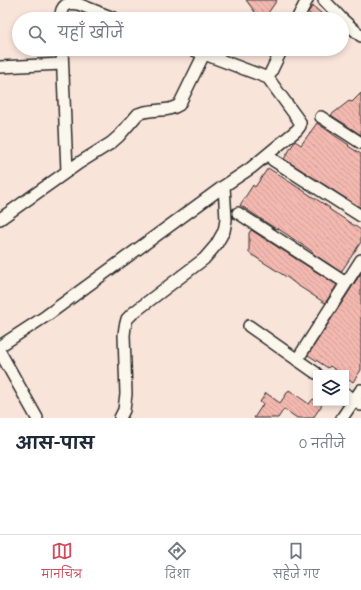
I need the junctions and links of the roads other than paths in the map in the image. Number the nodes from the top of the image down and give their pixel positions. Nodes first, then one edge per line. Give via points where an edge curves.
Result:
1 (307, 0) edge
2 (324, 0) edge
3 (67, 1) edge
4 (62, 12) edge
5 (98, 12) edge
6 (301, 12) edge
7 (335, 12) edge
8 (349, 25) edge
9 (361, 36) edge
10 (62, 56) edge
11 (203, 56) edge
12 (209, 56) edge
13 (279, 56) edge
14 (62, 64) junction
15 (0, 67) edge
16 (268, 78) junction
17 (321, 117) dead end
18 (361, 143) edge
19 (273, 160) dead end
20 (67, 171) junction
21 (224, 186) junction
22 (238, 213) dead end
23 (361, 216) edge
24 (0, 219) edge
25 (361, 260) edge
26 (346, 283) junction
27 (249, 326) dead end
28 (0, 346) edge
29 (0, 352) edge
30 (297, 360) junction
31 (313, 371) edge
32 (361, 390) edge
33 (354, 400) edge
34 (37, 418) edge
35 (120, 418) edge
36 (342, 418) edge

1 - 6 street
2 - 7 street
3 - 4 street
3 - 5 street
8 - 9 street
10 - 14 street
11 - 20 street via 179,105 167,110 138,114 111,143
12 - 16 street
13 - 16 street
14 - 15 street
14 - 20 street
16 - 21 street via 298,118 300,126 251,168
17 - 18 street
19 - 23 street
20 - 24 street
21 - 28 street via 46,316
21 - 35 street via 226,220 224,231 216,245 204,259 127,319 124,335 126,394
22 - 26 street
25 - 26 street
26 - 30 street
27 - 30 street
29 - 34 street
30 - 31 street
32 - 33 street
33 - 36 street

